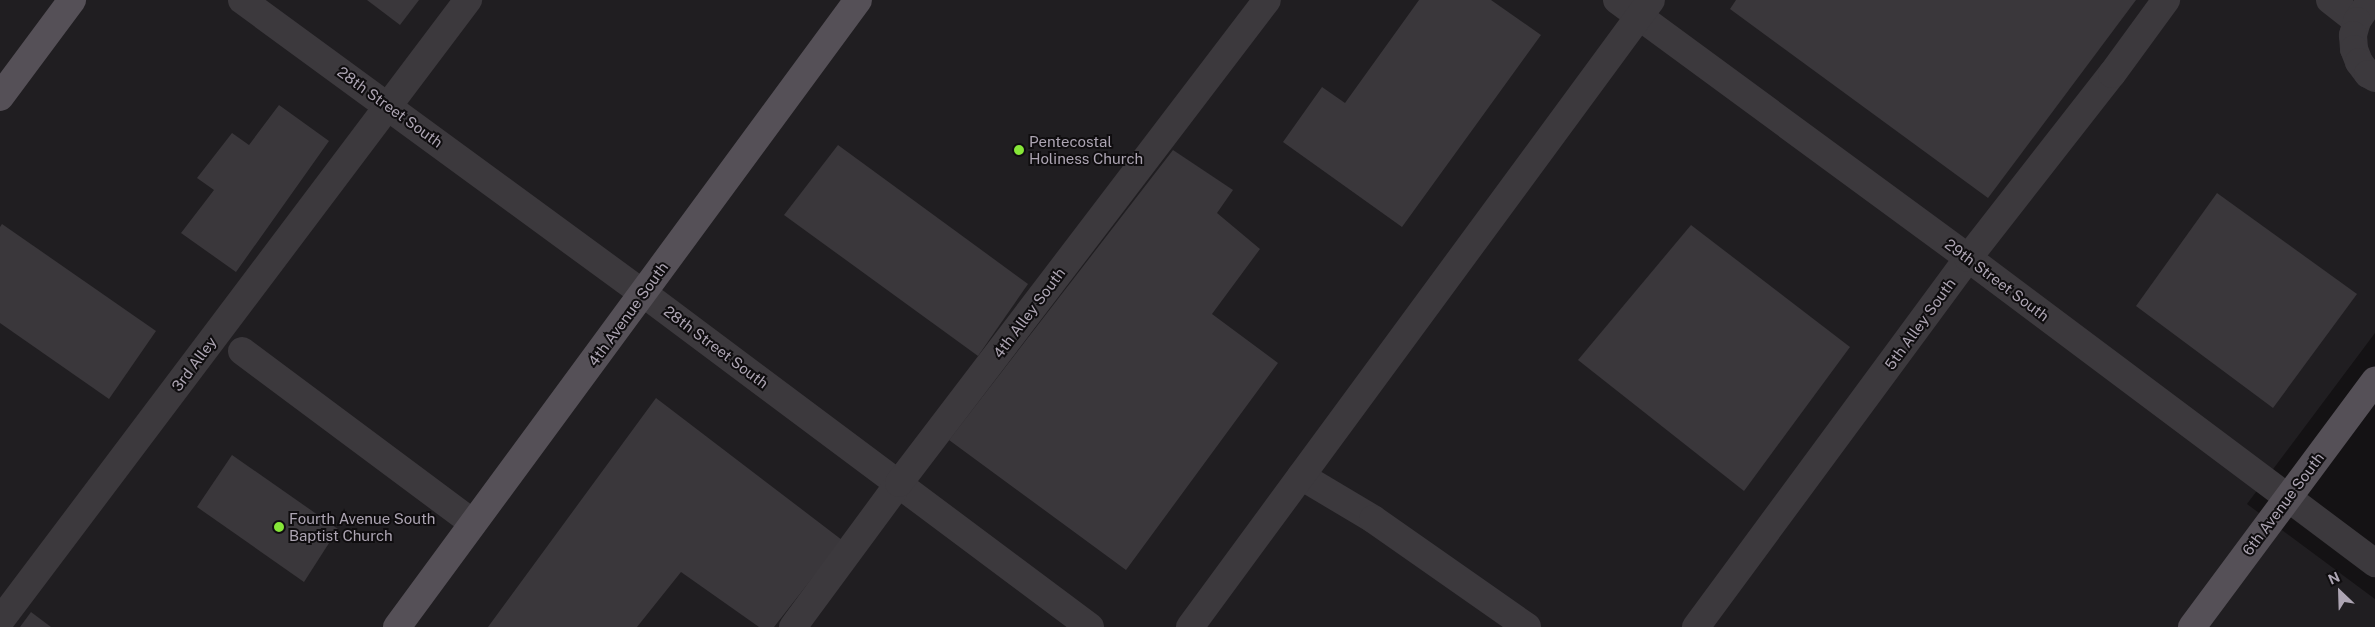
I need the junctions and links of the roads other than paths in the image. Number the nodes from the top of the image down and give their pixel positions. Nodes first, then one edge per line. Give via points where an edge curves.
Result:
1 (72, 0) edge
2 (242, 0) edge
3 (468, 0) edge
4 (858, 0) edge
5 (1267, 0) edge
6 (1617, 0) edge
7 (2166, 0) edge
8 (2330, 0) edge
9 (1645, 8) edge
10 (2366, 12) edge
11 (2375, 78) edge
12 (0, 97) edge
13 (388, 106) junction
14 (1968, 258) junction
15 (643, 293) junction
16 (242, 351) dead end
17 (2375, 381) edge
18 (1301, 476) junction
19 (899, 483) junction
20 (2287, 499) junction
21 (473, 523) junction
22 (2375, 563) edge
23 (0, 621) edge
24 (397, 627) edge
25 (793, 627) edge
26 (1090, 627) edge
27 (1190, 627) edge
28 (1527, 627) edge
29 (1696, 627) edge
30 (2192, 627) edge

1 - 12 main road
2 - 13 street, 28th Street South
3 - 13 street, 3rd Alley
4 - 15 main road, 4th Avenue South
5 - 19 street, 4th Alley South
6 - 9 street, 29th Street South
7 - 14 street, 5th Alley South
8 - 10 street
9 - 14 street, 29th Street South
9 - 18 street
10 - 11 street via 2353,35 2354,49 2359,62
13 - 15 street, 28th Street South
13 - 23 street, 3rd Alley
14 - 20 street, 29th Street South
14 - 29 street, 5th Alley South
15 - 19 street, 28th Street South
15 - 21 main road, 4th Avenue South
16 - 21 street
17 - 20 main road, 6th Avenue South
18 - 27 street
18 - 28 street via 1373,519
19 - 25 street, 4th Alley South
19 - 26 street, 28th Street South
20 - 22 street, 29th Street South
20 - 30 main road, 6th Avenue South
21 - 24 main road, 4th Avenue South

